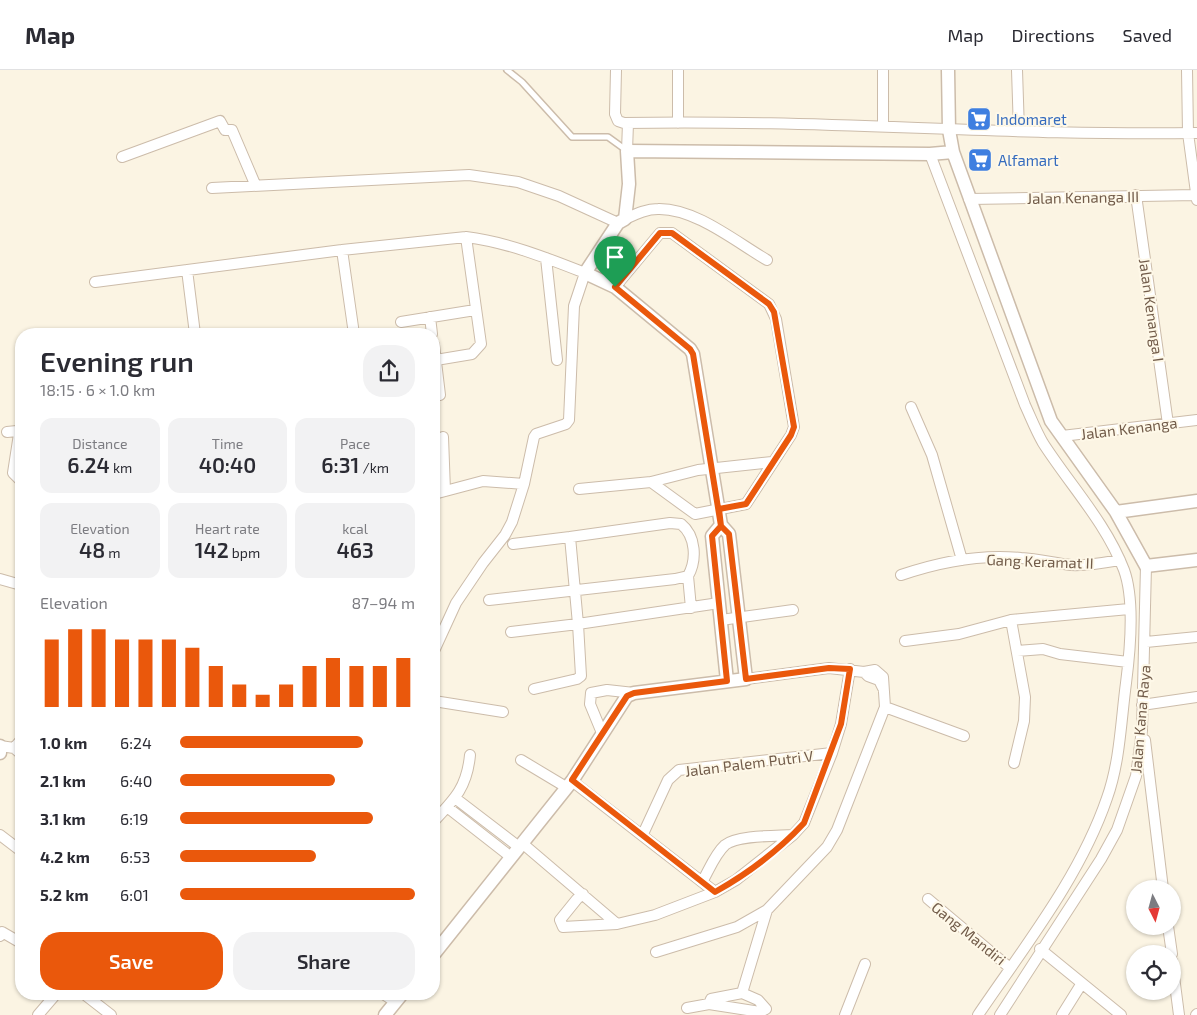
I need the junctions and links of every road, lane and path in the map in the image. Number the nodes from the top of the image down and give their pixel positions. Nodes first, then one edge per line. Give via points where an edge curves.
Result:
1 (507, 70) edge
2 (616, 70) edge
3 (678, 70) edge
4 (883, 70) edge
5 (948, 70) edge
6 (1017, 70) edge
7 (1187, 70) edge
8 (628, 122) junction
9 (678, 122) junction
10 (883, 126) junction
11 (949, 130) junction
12 (1018, 131) junction
13 (1193, 133) edge
14 (627, 151) junction
15 (953, 152) junction
16 (930, 154) junction
17 (122, 157) dead end
18 (255, 184) junction
19 (212, 188) dead end
20 (1136, 195) junction
21 (1197, 198) edge
22 (969, 199) junction
23 (623, 217) junction
24 (466, 237) junction
25 (342, 250) junction
26 (546, 258) junction
27 (767, 260) dead end
28 (187, 270) junction
29 (585, 274) junction
30 (95, 282) dead end
31 (615, 287) junction
32 (475, 310) junction
33 (430, 317) junction
34 (402, 322) dead end
35 (194, 328) edge
36 (353, 328) edge
37 (431, 328) edge
38 (440, 359) edge
39 (557, 360) dead end
40 (911, 407) dead end
41 (1197, 420) edge
42 (1168, 424) junction
43 (15, 431) edge
44 (7, 432) dead end
45 (1062, 436) junction
46 (444, 437) dead end
47 (15, 461) edge
48 (772, 462) junction
49 (712, 469) junction
50 (15, 476) edge
51 (651, 482) junction
52 (524, 484) junction
53 (579, 489) dead end
54 (445, 491) junction
55 (440, 492) edge
56 (1197, 500) edge
57 (719, 509) junction
58 (1116, 512) junction
59 (721, 526) junction
60 (570, 538) junction
61 (513, 544) dead end
62 (962, 560) junction
63 (1120, 560) junction
64 (1197, 560) edge
65 (733, 566) junction
66 (1146, 566) junction
67 (715, 569) junction
68 (902, 575) dead end
69 (688, 576) junction
70 (0, 579) edge
71 (15, 583) edge
72 (574, 592) junction
73 (488, 600) dead end
74 (719, 603) junction
75 (691, 608) junction
76 (1129, 609) junction
77 (793, 610) dead end
78 (739, 617) junction
79 (721, 620) junction
80 (1011, 620) junction
81 (578, 624) junction
82 (511, 632) dead end
83 (1197, 637) edge
84 (440, 638) edge
85 (905, 641) dead end
86 (1146, 642) junction
87 (1016, 651) junction
88 (1128, 662) junction
89 (858, 671) junction
90 (746, 679) junction
91 (727, 681) junction
92 (534, 689) dead end
93 (634, 693) junction
94 (1197, 697) edge
95 (440, 702) edge
96 (886, 703) junction
97 (1142, 705) junction
98 (503, 712) dead end
99 (1142, 730) junction
100 (602, 733) junction
101 (964, 736) dead end
102 (0, 746) edge
103 (15, 750) edge
104 (832, 753) junction
105 (0, 754) edge
106 (470, 756) dead end
107 (522, 760) dead end
108 (1014, 764) dead end
109 (569, 784) junction
110 (455, 798) junction
111 (447, 807) junction
112 (440, 815) edge
113 (643, 834) junction
114 (0, 835) edge
115 (793, 835) junction
116 (15, 846) edge
117 (517, 849) junction
118 (1162, 880) edge
119 (702, 882) junction
120 (715, 892) junction
121 (584, 894) junction
122 (928, 899) dead end
123 (767, 910) junction
124 (617, 924) junction
125 (1, 933) edge
126 (15, 940) edge
127 (440, 946) edge
128 (1040, 949) junction
129 (656, 952) dead end
130 (865, 964) dead end
131 (1010, 968) junction
132 (1082, 983) junction
133 (742, 993) junction
134 (51, 1000) edge
135 (92, 1000) edge
136 (397, 1000) edge
137 (1177, 1000) edge
138 (709, 1004) junction
139 (687, 1008) dead end
140 (38, 1015) edge
141 (111, 1015) edge
142 (386, 1015) edge
143 (845, 1015) edge
144 (978, 1015) edge
145 (1000, 1015) edge
146 (1062, 1015) edge
147 (1121, 1015) edge
148 (1179, 1015) edge

1 - 14 lane via 528,88 572,137 608,138
2 - 8 street via 615,114 618,121
3 - 9 street
4 - 10 street
5 - 11 street
6 - 12 street
7 - 13 street
8 - 9 street
8 - 14 street
9 - 10 street
10 - 11 street
11 - 12 street
11 - 15 street
12 - 13 street
13 - 21 street
14 - 16 street
14 - 23 street via 628,193
15 - 16 street
15 - 22 street
16 - 63 street via 1038,432
17 - 18 street via 220,121 225,130 232,130
18 - 19 street
18 - 23 street via 469,175 500,178
20 - 21 street, Jalan Kenanga III
20 - 22 street, Jalan Kenanga III
20 - 42 street, Jalan Kenanga I
22 - 45 street via 1051,421
23 - 27 street via 658,208 691,215
23 - 29 street
24 - 25 street
24 - 26 street
24 - 32 street
25 - 28 street
25 - 36 street
26 - 29 street
26 - 39 street
28 - 30 street
28 - 35 street
29 - 31 street
29 - 52 street via 574,306 570,416 566,424 536,434
31 - 48 street via 660,233 666,232 672,233 769,304 776,319 794,427
31 - 49 street via 693,354
32 - 33 street
32 - 38 street via 479,348 472,354
33 - 34 street
33 - 37 street
40 - 62 street via 932,455
41 - 42 street, Jalan Kenanga
42 - 45 street, Jalan Kenanga
43 - 44 street
45 - 58 street
46 - 54 street
47 - 50 street
48 - 49 street
48 - 57 street via 746,504
49 - 51 street
49 - 57 street
51 - 53 street
51 - 57 street via 695,514
52 - 54 street via 483,481
52 - 84 street via 505,535 456,603
54 - 55 street
56 - 58 street
57 - 59 street
58 - 66 street
59 - 65 street via 729,534
59 - 67 street via 712,536
60 - 61 street
60 - 69 street via 681,524 692,537 694,556
60 - 72 street
62 - 63 street, Gang Keramat II via 1021,558 1090,565
62 - 68 street, Gang Keramat II
63 - 76 street via 1125,573
64 - 66 street
65 - 67 street
65 - 78 street
66 - 86 street, Jalan Kana Raya
67 - 74 street
69 - 72 street
69 - 75 street
70 - 71 street
72 - 73 street
72 - 81 street
74 - 75 street
74 - 79 street
75 - 81 street
76 - 80 street
76 - 88 street
77 - 78 street
78 - 79 street
78 - 90 street
79 - 91 street
80 - 85 street via 959,634
80 - 87 street
81 - 82 street
81 - 92 street via 582,676
83 - 86 street
86 - 97 street, Jalan Kana Raya
87 - 88 street via 1043,649
87 - 108 street via 1024,697 1024,721
88 - 131 street via 1108,796 1093,834 1059,894
89 - 90 street via 829,668
89 - 96 street via 875,670 881,674 885,681
89 - 104 street
90 - 91 street
91 - 93 street
93 - 100 street via 622,701
93 - 100 street via 607,690 591,693 590,704
94 - 97 street
95 - 98 street
96 - 101 street
96 - 123 street via 837,830 826,847
97 - 99 street, Jalan Kana Raya
99 - 118 street
99 - 128 street, Jalan Kana Raya via 1136,776 1117,830
100 - 109 street
102 - 103 street
102 - 105 street
104 - 113 street, Jalan Palem Putri V via 679,770 668,780
104 - 115 street via 804,823
106 - 110 street via 468,773
107 - 109 street
109 - 113 street
109 - 117 street
110 - 111 street
110 - 117 street
111 - 112 street
111 - 117 street
113 - 119 street
114 - 116 street
115 - 119 street via 728,843
115 - 120 street via 736,880
117 - 121 street
117 - 127 street
119 - 120 street
120 - 124 street via 655,915
121 - 124 street
121 - 124 street via 560,920 562,927
122 - 131 street, Gang Mandiri
123 - 129 street via 737,927
123 - 133 street
125 - 126 street
128 - 132 street
128 - 145 street, Jalan Kana Raya
130 - 143 street
131 - 144 street
132 - 146 street
132 - 147 street
133 - 138 street via 711,999
133 - 138 street via 758,1000 766,1009 760,1012
134 - 140 street
135 - 141 street
136 - 142 street
137 - 148 street
138 - 139 street

